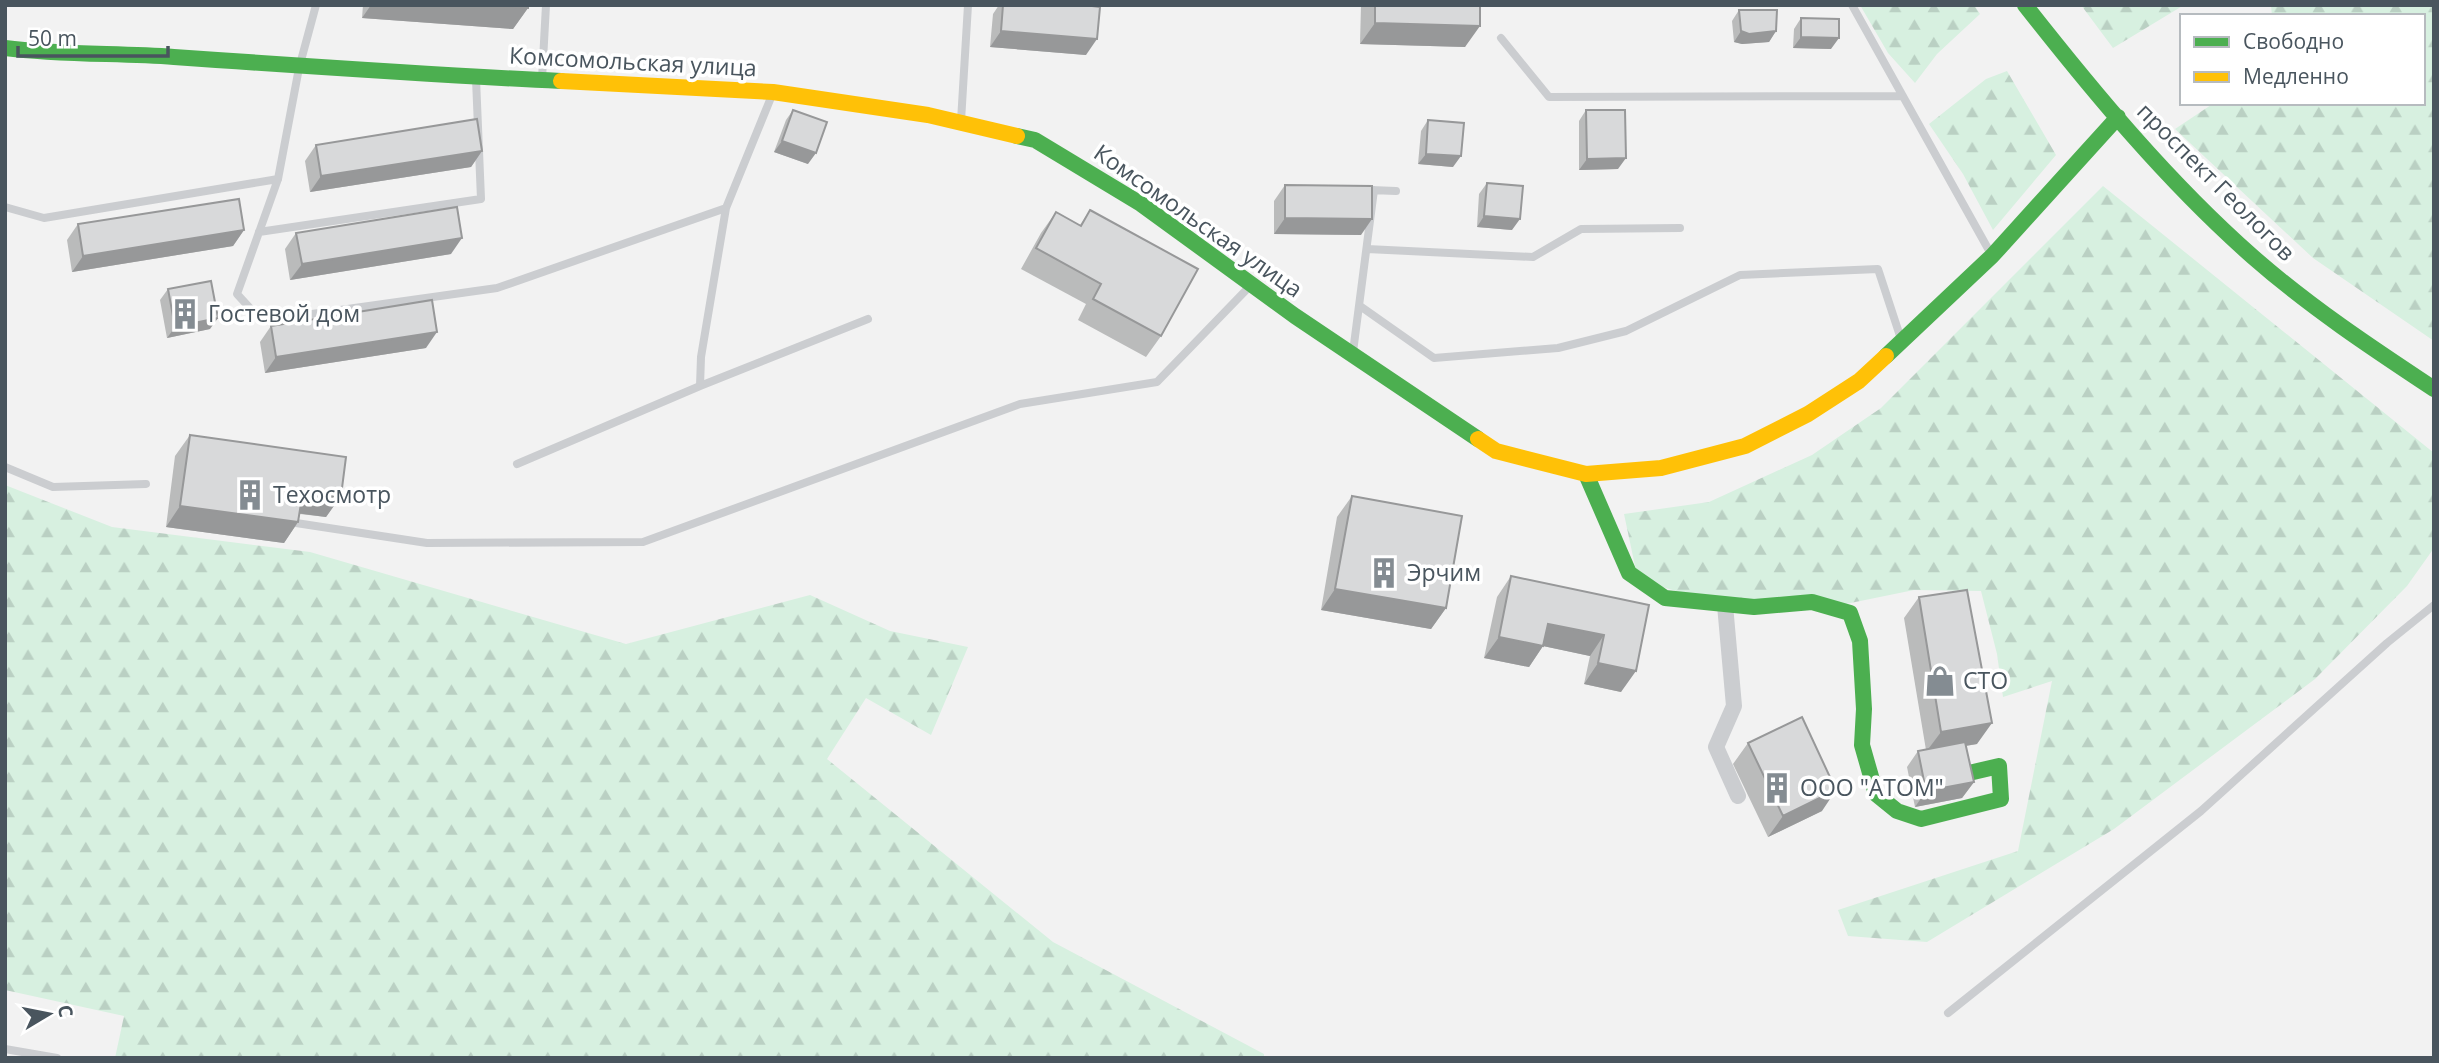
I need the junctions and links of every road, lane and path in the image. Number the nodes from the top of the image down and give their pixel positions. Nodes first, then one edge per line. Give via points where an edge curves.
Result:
1 (316, 5) edge
2 (546, 5) edge
3 (968, 5) edge
4 (1852, 5) edge
5 (2025, 5) edge
6 (1501, 38) dead end
7 (5, 48) edge
8 (299, 68) junction
9 (476, 76) junction
10 (541, 80) junction
11 (773, 92) junction
12 (1902, 96) junction
13 (2118, 117) junction
14 (961, 124) junction
15 (278, 179) junction
16 (1360, 190) edge
17 (1374, 190) junction
18 (1396, 191) dead end
19 (5, 208) edge
20 (726, 208) junction
21 (1680, 228) dead end
22 (259, 232) junction
23 (1367, 249) junction
24 (1992, 256) junction
25 (1252, 284) junction
26 (1360, 306) junction
27 (868, 319) dead end
28 (1901, 339) junction
29 (1353, 355) junction
30 (700, 386) junction
31 (2434, 389) edge
32 (517, 464) dead end
33 (5, 467) edge
34 (1586, 474) junction
35 (146, 484) dead end
36 (296, 523) edge
37 (1725, 605) junction
38 (2434, 605) edge
39 (1969, 774) edge
40 (1738, 796) dead end
41 (1948, 1013) dead end
42 (5, 1049) edge
43 (57, 1058) edge

1 - 8 lane
2 - 10 lane
3 - 14 lane
4 - 12 lane
5 - 13 street, проспект Геологов
6 - 12 lane via 1549,97
7 - 8 street, Комсомольская улица
8 - 9 street, Комсомольская улица
8 - 15 lane
9 - 10 street, Комсомольская улица
9 - 22 lane via 481,199
10 - 11 street, Комсомольская улица
11 - 14 street, Комсомольская улица
11 - 20 lane
12 - 24 lane
13 - 24 street, Комсомольская улица
13 - 31 street, проспект Геологов via 2207,213 2289,288
14 - 25 street, Комсомольская улица via 1035,140 1141,204
15 - 19 lane via 44,218
15 - 22 lane
16 - 17 lane
17 - 18 lane
17 - 23 lane
20 - 22 lane via 497,288 262,321 237,294
20 - 30 lane
21 - 23 lane via 1581,229 1534,257
23 - 26 lane
24 - 28 street, Комсомольская улица
25 - 29 street, Комсомольская улица
25 - 36 lane via 1157,382 1020,404 643,542 427,543
26 - 28 lane via 1434,358 1558,348 1626,331 1740,275 1878,269
26 - 29 lane
27 - 30 lane
28 - 34 street, Комсомольская улица via 1859,381 1745,446 1661,468
29 - 34 street, Комсомольская улица via 1496,451
30 - 32 lane
33 - 35 lane via 53,487
34 - 37 street via 1629,573 1665,598
37 - 39 street via 1812,602 1850,613 1860,641 1862,745 1876,794 1897,811 1921,819 2001,799 1998,766
37 - 40 street via 1734,706 1716,747
38 - 41 lane via 2201,811
42 - 43 lane

